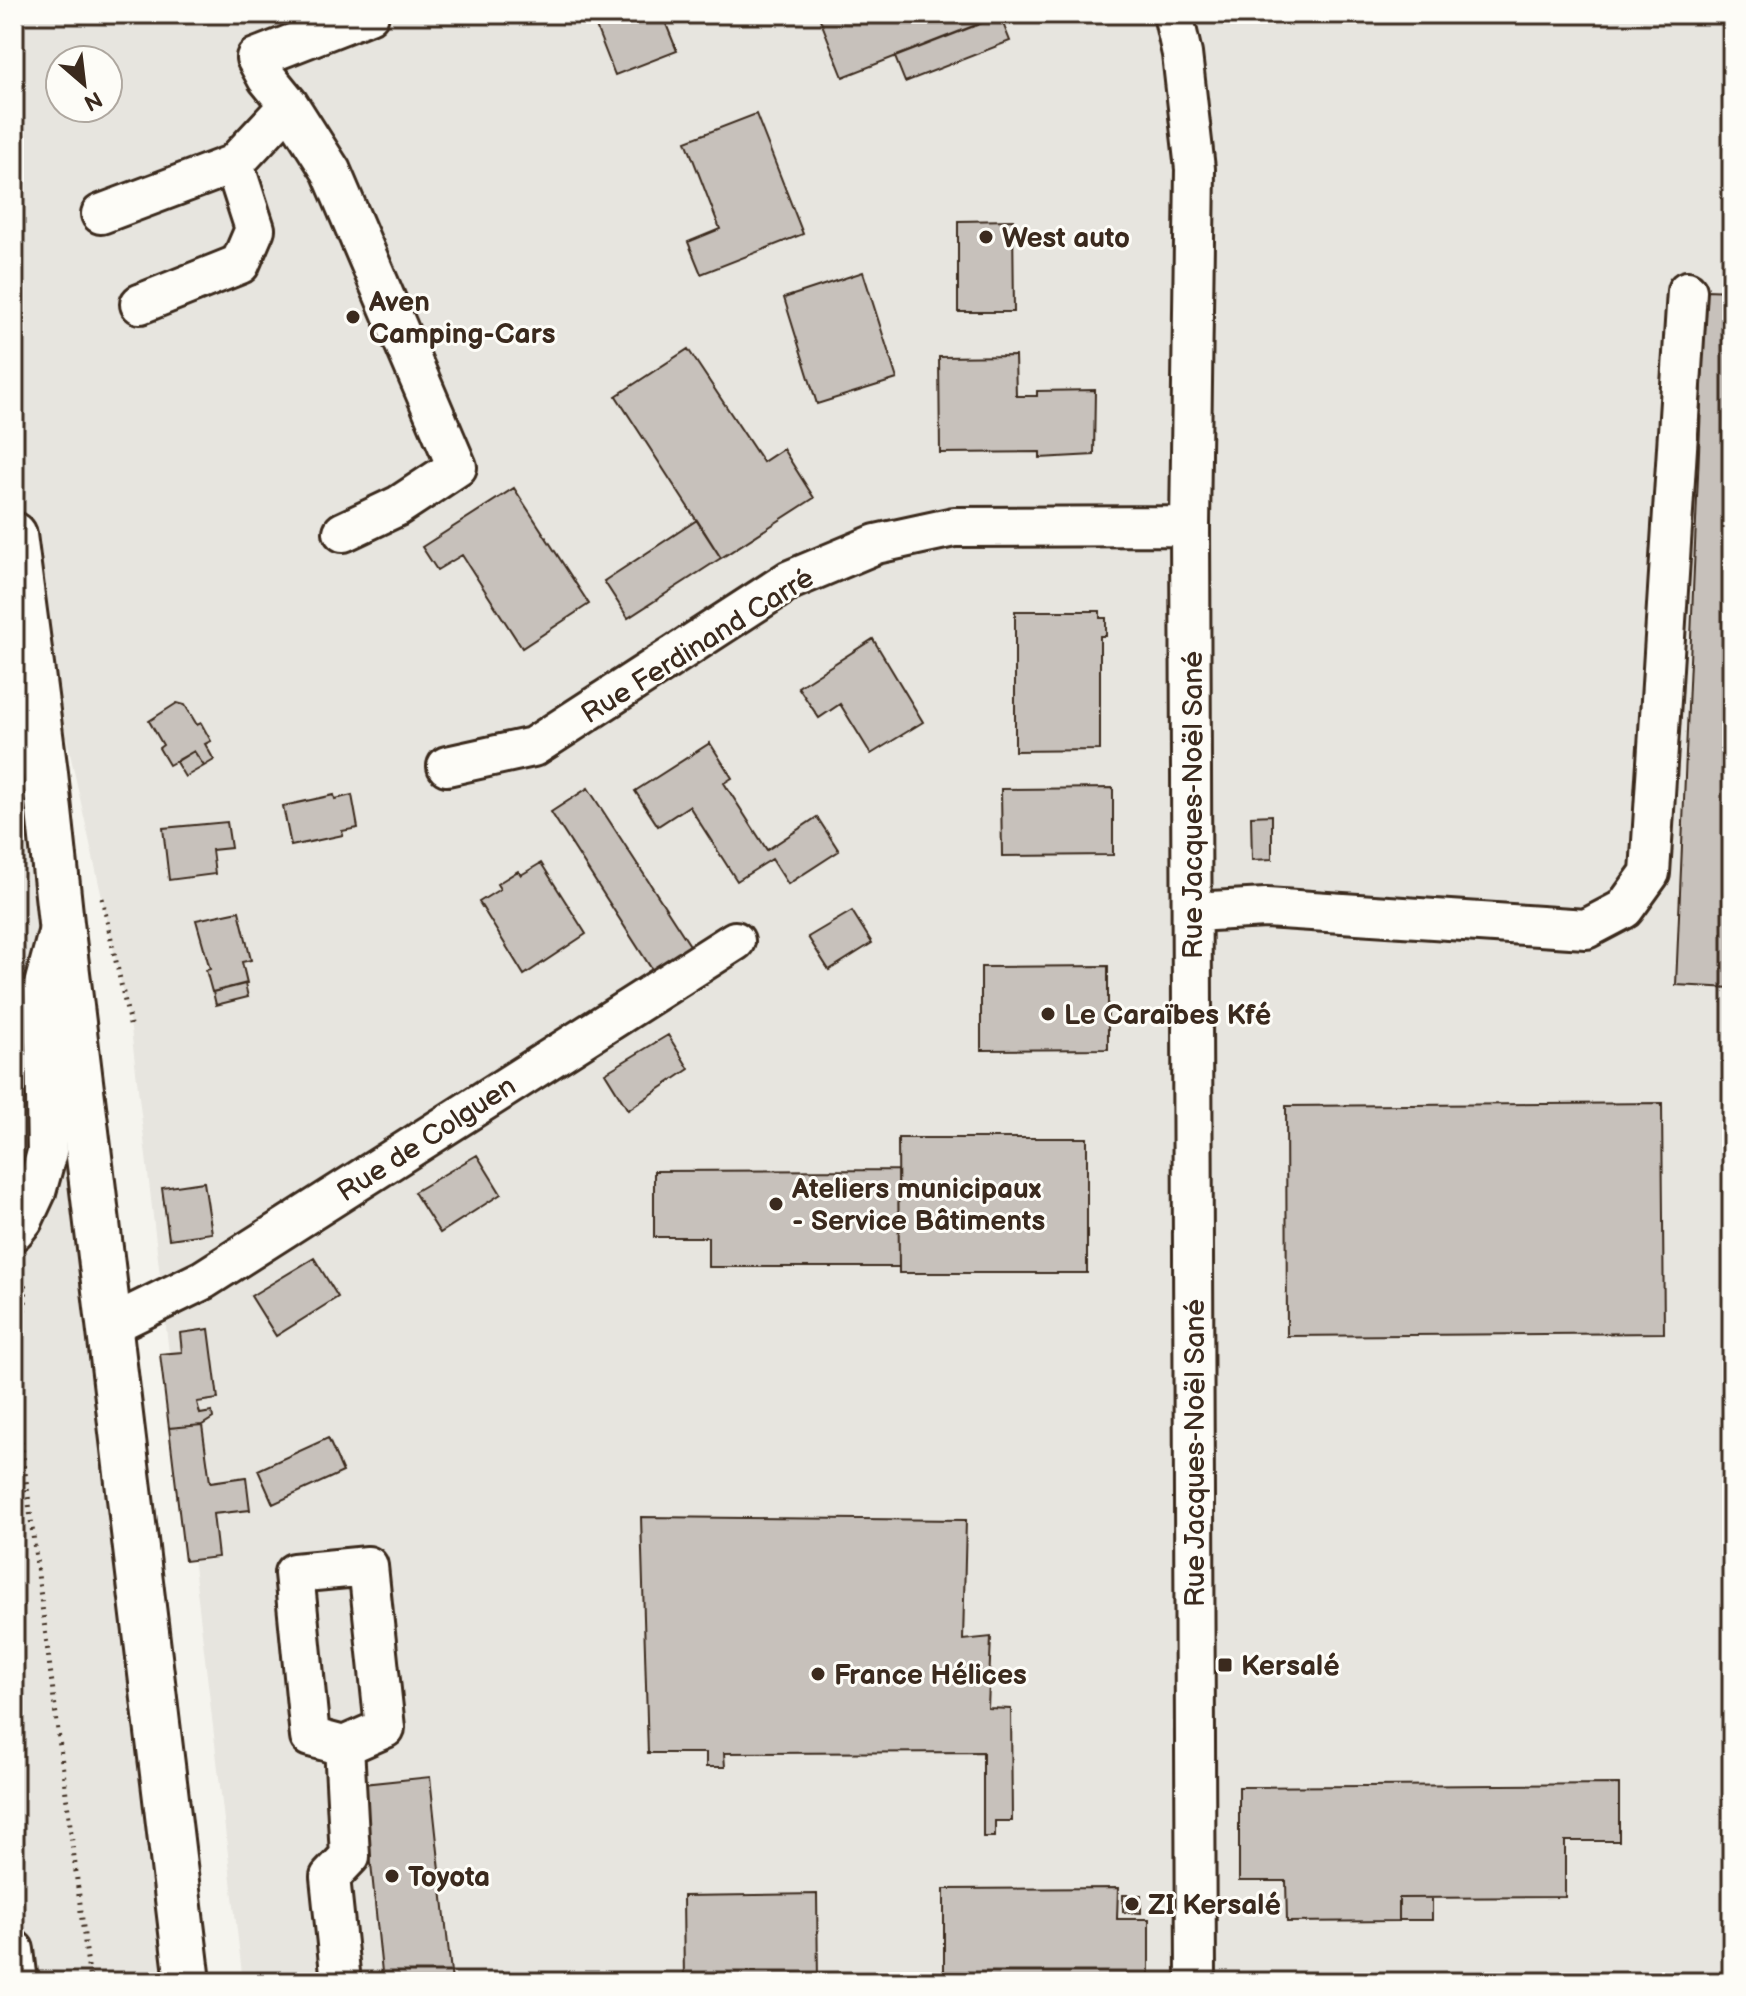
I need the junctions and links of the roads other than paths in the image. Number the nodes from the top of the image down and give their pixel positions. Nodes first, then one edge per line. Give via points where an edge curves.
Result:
1 (369, 14) edge
2 (1173, 14) edge
3 (289, 105) junction
4 (234, 164) junction
5 (101, 214) dead end
6 (1687, 291) dead end
7 (140, 304) dead end
8 (1190, 526) junction
9 (343, 532) dead end
10 (14, 535) edge
11 (447, 766) dead end
12 (1193, 912) junction
13 (61, 923) junction
14 (735, 941) dead end
15 (14, 1231) edge
16 (111, 1325) junction
17 (344, 1746) junction
18 (14, 1950) edge
19 (18, 1982) edge
20 (188, 1982) edge
21 (341, 1982) edge
22 (1196, 1982) edge

1 - 3 street via 256,58
2 - 8 street, Rue Jacques-Noël Sané via 1195,169
3 - 4 street
3 - 9 street via 331,171 457,467 398,506
4 - 5 street
4 - 7 street via 255,229 240,264
6 - 12 street via 1650,873 1624,909 1586,929 1266,908
8 - 11 street, Rue Ferdinand Carré via 954,527 876,544 790,580 533,747
8 - 12 street, Rue Jacques-Noël Sané
10 - 13 main road
12 - 22 street, Rue Jacques-Noël Sané
13 - 15 street via 44,985 47,1152 36,1192
13 - 16 main road
14 - 16 street, Rue de Colguen via 203,1280
16 - 20 main road
17 - 17 street via 385,1728 368,1566 294,1573 310,1737
17 - 21 street via 350,1856 330,1877
18 - 19 street

